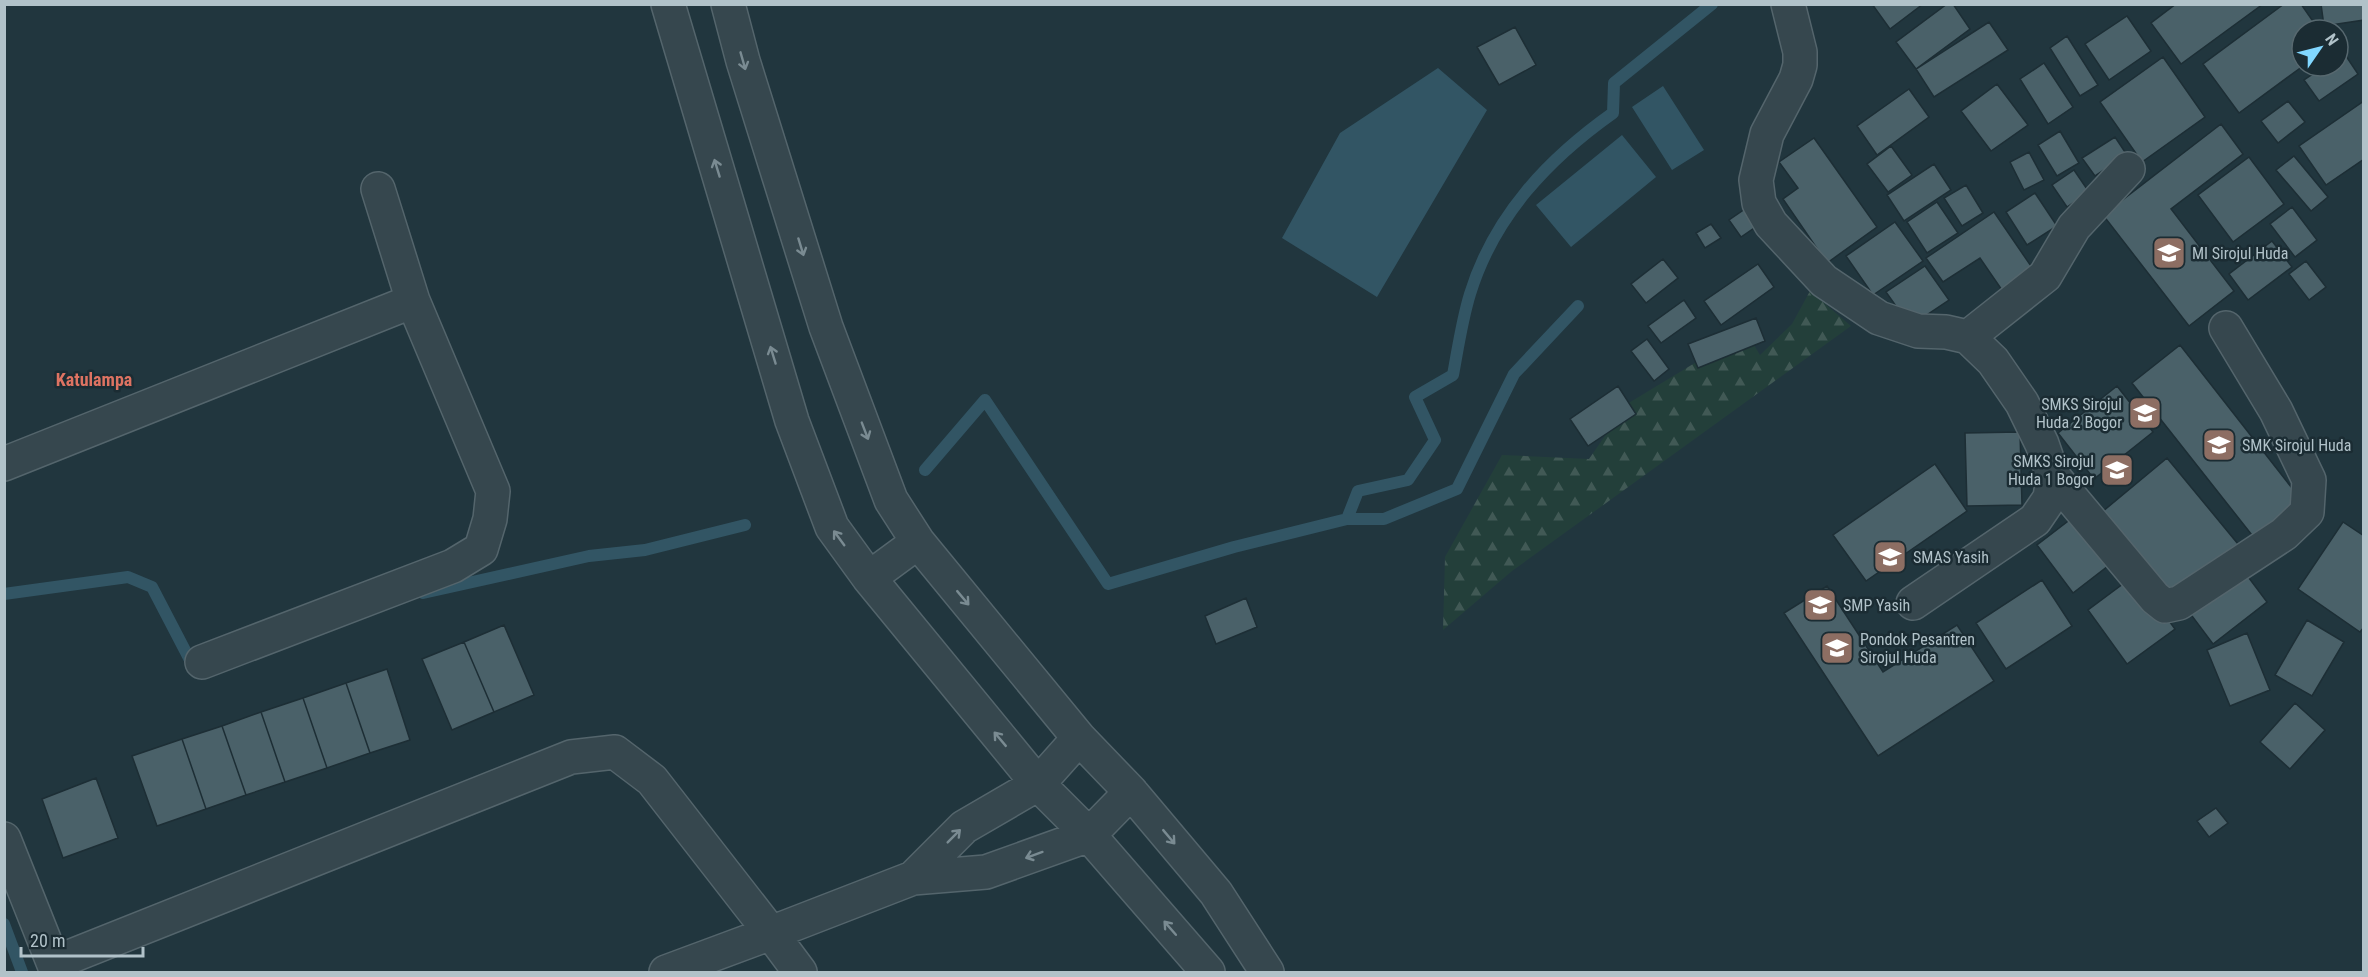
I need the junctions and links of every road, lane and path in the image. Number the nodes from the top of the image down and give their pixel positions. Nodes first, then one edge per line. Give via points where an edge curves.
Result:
1 (668, 4) edge
2 (728, 4) edge
3 (1788, 4) edge
4 (2128, 169) dead end
5 (378, 189) dead end
6 (412, 301) junction
7 (2226, 328) dead end
8 (1968, 337) junction
9 (4, 464) edge
10 (2053, 476) junction
11 (918, 542) junction
12 (869, 578) junction
13 (1913, 603) dead end
14 (202, 662) dead end
15 (1079, 738) junction
16 (1038, 784) junction
17 (1131, 792) junction
18 (1089, 835) junction
19 (4, 839) edge
20 (913, 878) junction
21 (771, 933) junction
22 (55, 968) edge
23 (666, 972) edge
24 (800, 972) edge
25 (1208, 972) edge
26 (1266, 972) edge

12 -> 1 street via 832,527 792,421
2 -> 11 street via 826,327 891,500
3 - 8 street via 1800,65 1767,134 1756,180 1759,203 1771,224 1824,281 1879,318 1918,331
4 - 8 street via 2074,226 2045,276
5 - 6 street
6 - 9 street
6 - 14 street via 493,491 481,549 453,566
7 - 10 street via 2276,411 2309,480 2307,512 2284,534 2179,603 2165,606
8 - 10 street via 1993,361 2022,403
10 - 13 street via 2050,498 2035,520
11 - 12 street
11 -> 15 street
16 -> 12 street
15 - 16 street
15 - 17 street
16 - 18 street
20 -> 16 street via 964,827
17 - 18 street
17 -> 26 street via 1216,893
18 -> 20 street via 986,872
25 -> 18 street
19 - 22 street
20 - 21 street
21 - 22 street via 652,780 615,752 571,757
21 - 23 street
21 - 24 street

